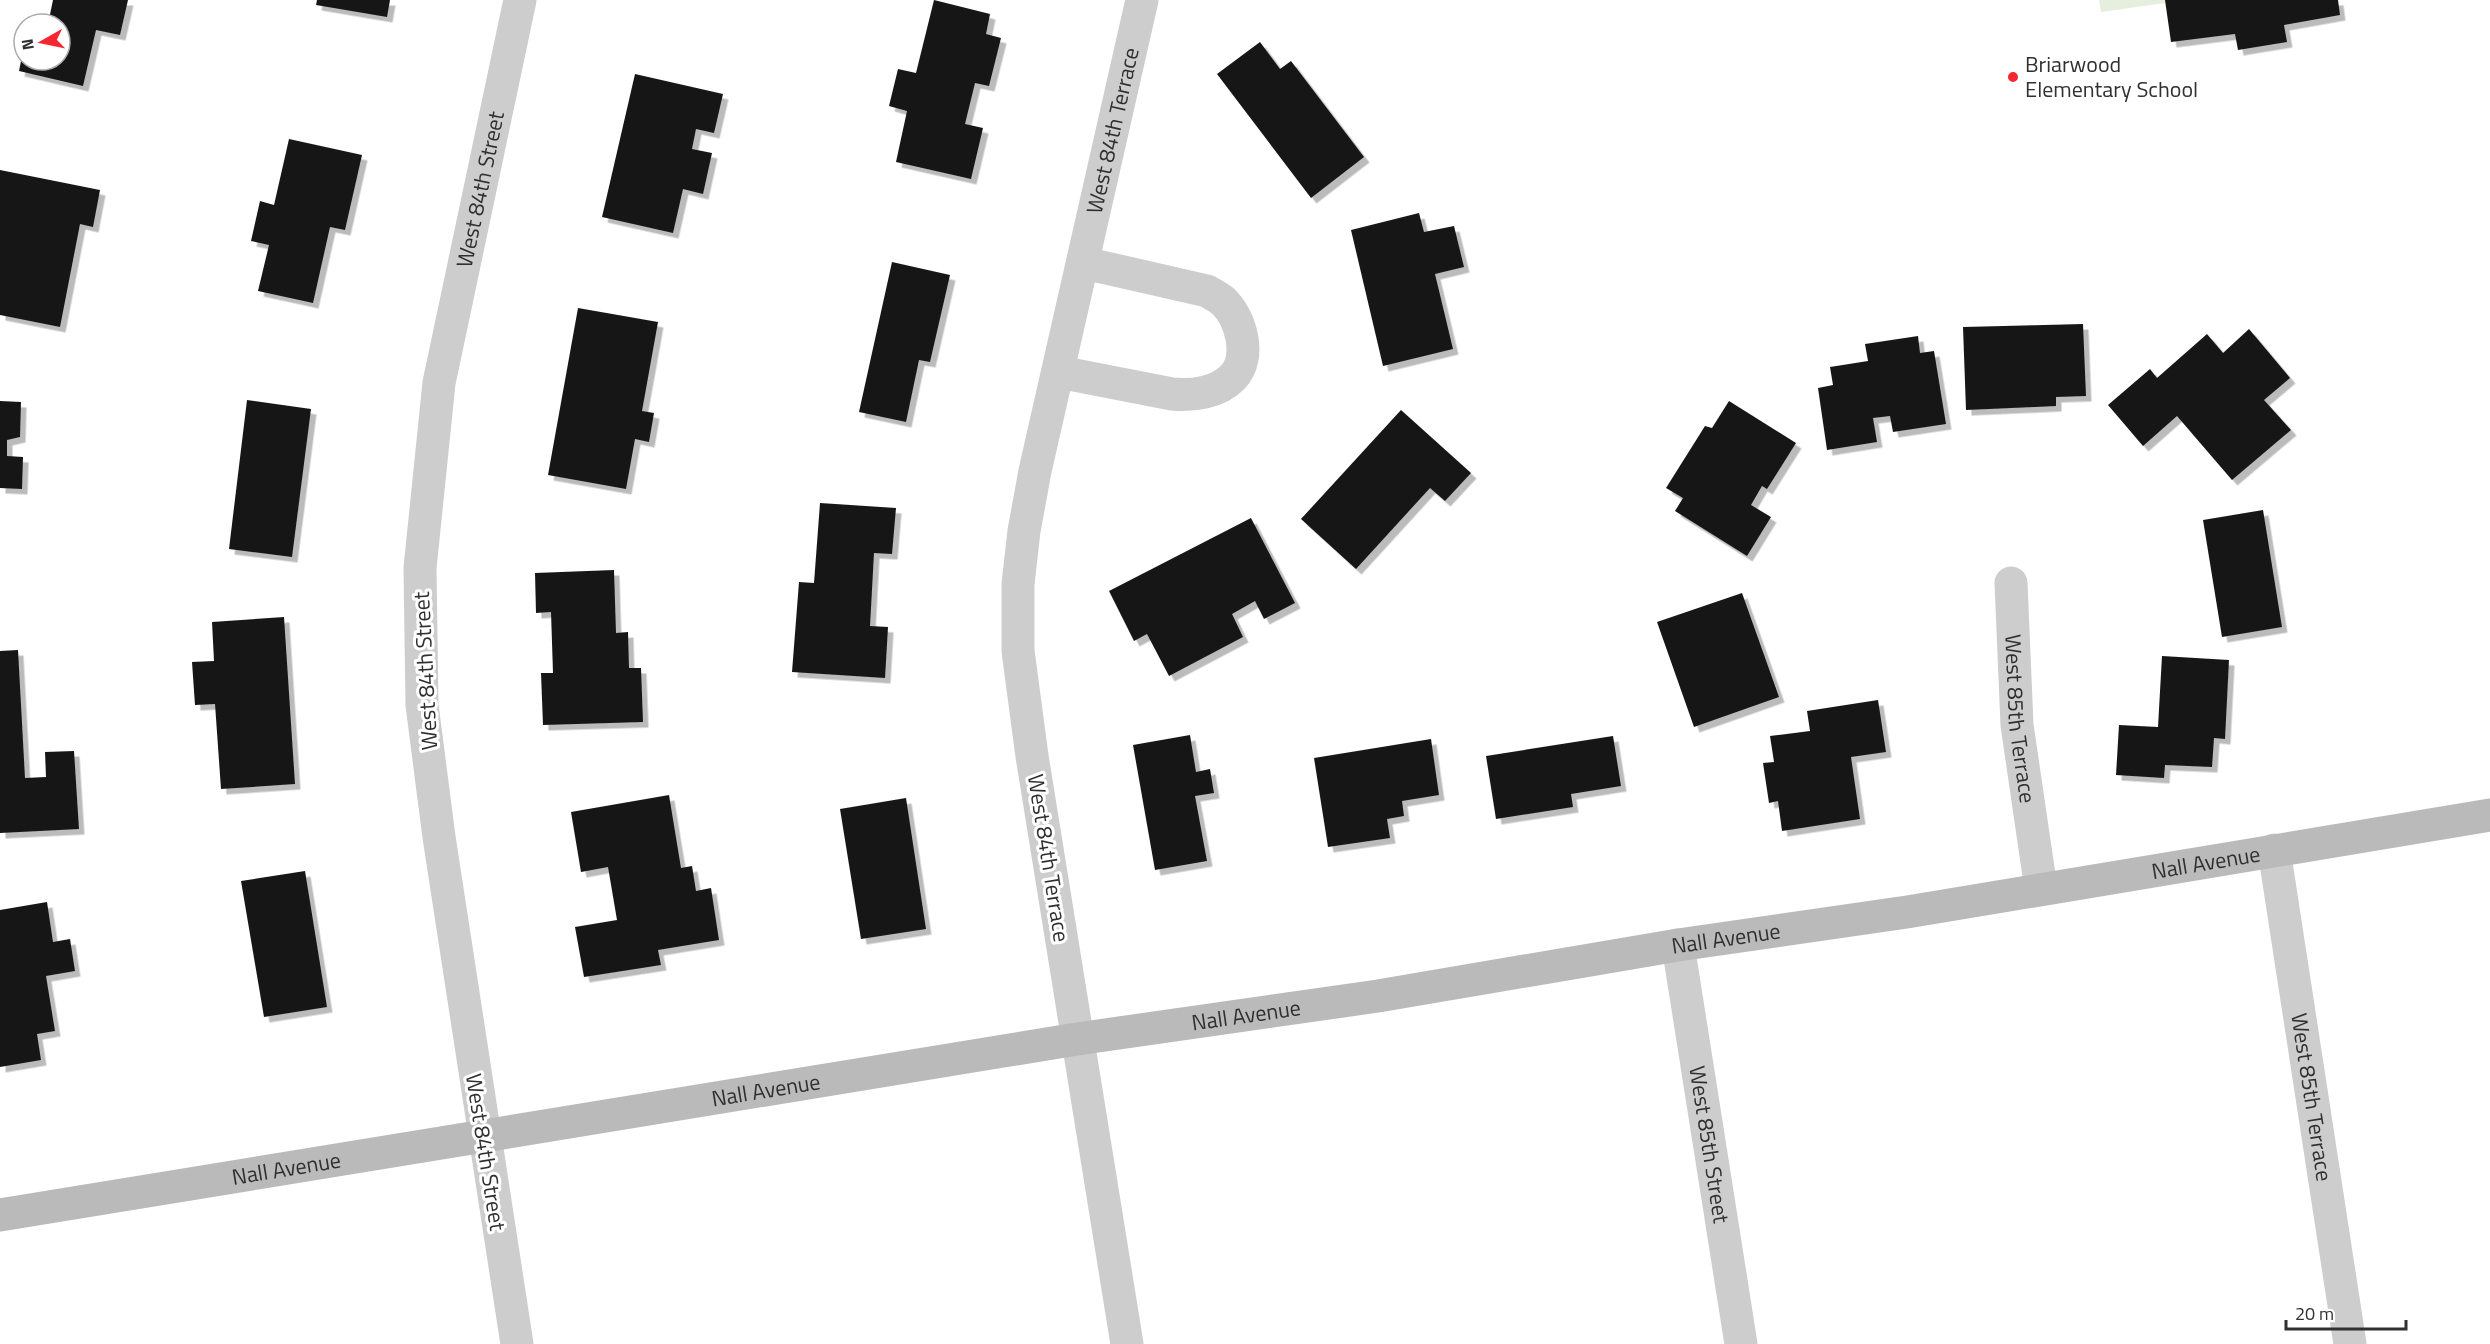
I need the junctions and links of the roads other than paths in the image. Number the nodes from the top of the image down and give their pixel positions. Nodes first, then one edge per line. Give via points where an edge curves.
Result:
1 (520, 0) edge
2 (1142, 0) edge
3 (1084, 263) junction
4 (1059, 372) junction
5 (2011, 583) dead end
6 (2490, 816) edge
7 (2274, 850) junction
8 (2041, 889) junction
9 (1678, 945) junction
10 (1077, 1039) junction
11 (484, 1136) junction
12 (0, 1215) edge
13 (517, 1344) edge
14 (1127, 1344) edge
15 (1741, 1344) edge
16 (2350, 1344) edge

1 - 11 street, West 84th Street via 439,383 420,568 422,705
2 - 3 street, West 84th Terrace
3 - 4 street, West 84th Terrace
3 - 4 street via 1207,291 1232,314 1243,352 1233,377 1190,396
4 - 10 street, West 84th Terrace via 1024,531 1018,584 1018,651
5 - 8 street, West 85th Terrace via 2017,725
6 - 7 main road, Nall Avenue
7 - 8 main road, Nall Avenue
7 - 16 street, West 85th Terrace
8 - 9 main road, Nall Avenue
9 - 10 main road, Nall Avenue via 1378,996
9 - 15 street, West 85th Street
10 - 11 main road, Nall Avenue
10 - 14 street, West 84th Terrace
11 - 12 main road, Nall Avenue
11 - 13 street, West 84th Street

